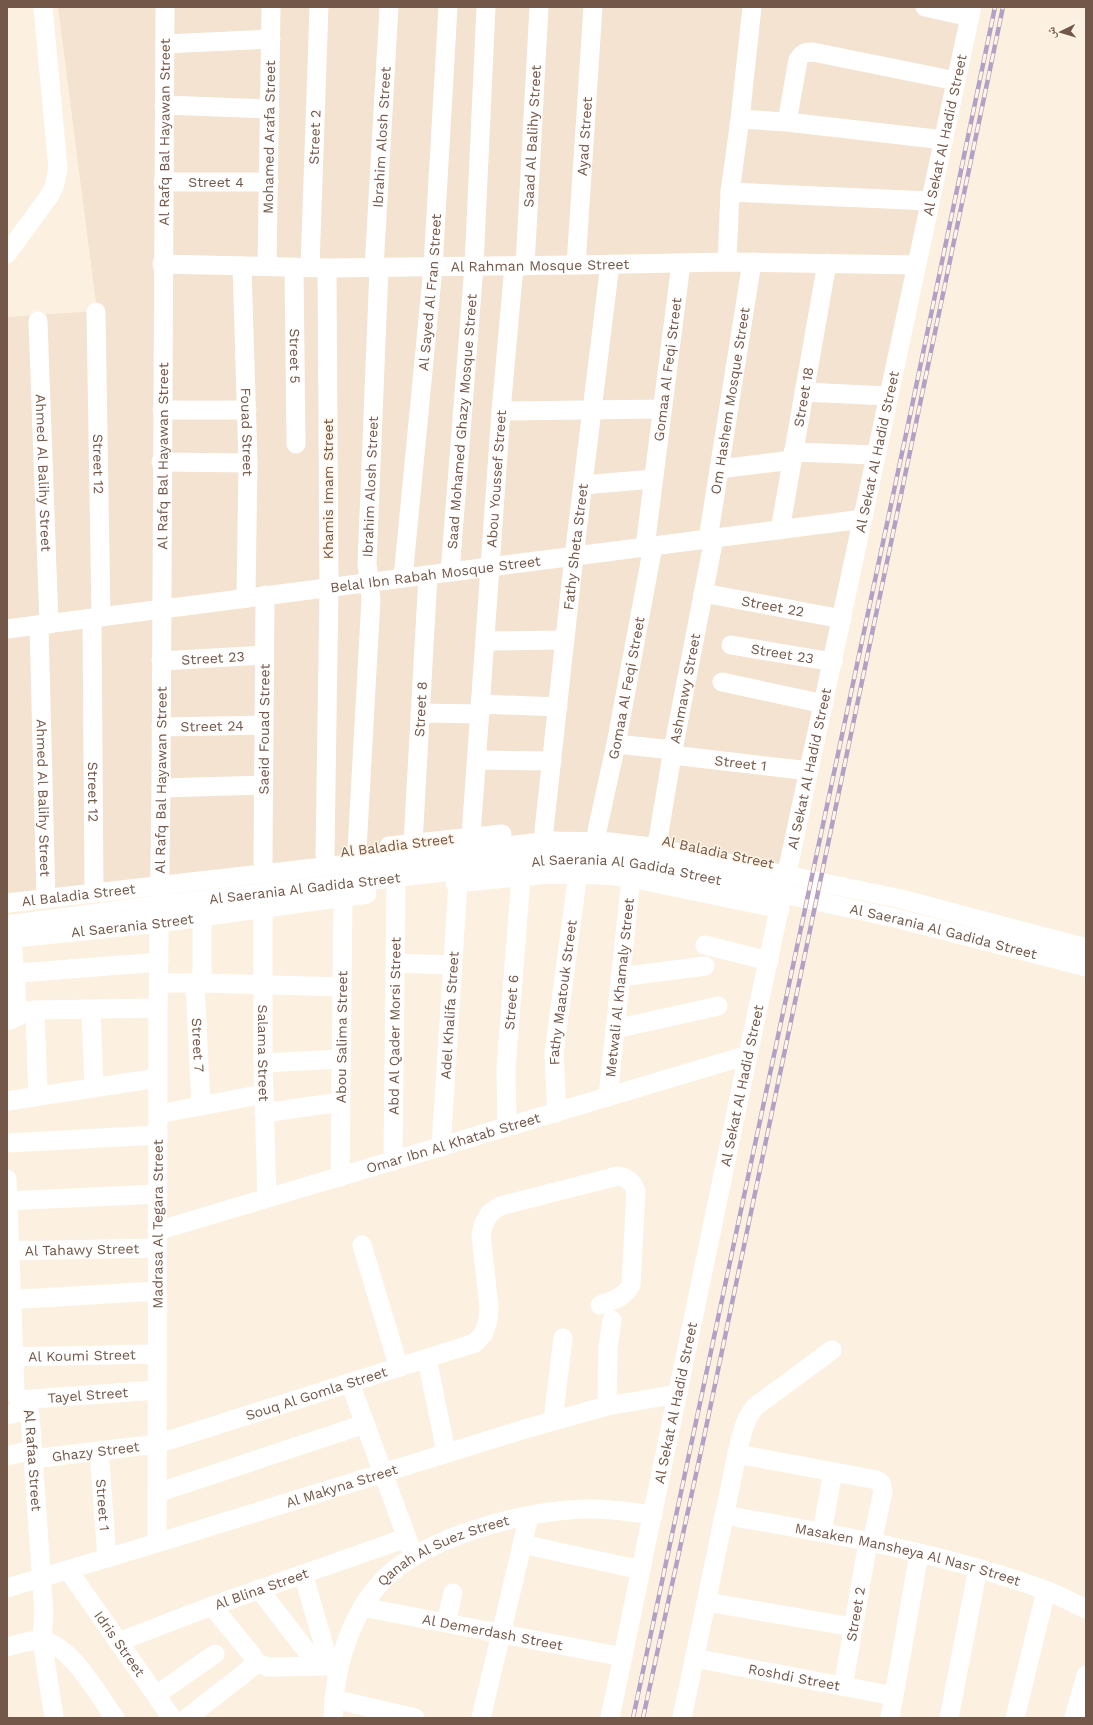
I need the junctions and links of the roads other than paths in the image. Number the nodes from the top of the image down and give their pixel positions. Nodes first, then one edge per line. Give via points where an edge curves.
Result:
1 (43, 7) edge
2 (165, 7) edge
3 (271, 7) edge
4 (319, 7) edge
5 (389, 7) edge
6 (448, 7) edge
7 (486, 7) edge
8 (540, 7) edge
9 (593, 7) edge
10 (752, 7) edge
11 (925, 7) edge
12 (971, 12) edge
13 (271, 39) junction
14 (164, 44) junction
15 (956, 81) junction
16 (164, 105) junction
17 (270, 109) junction
18 (740, 120) junction
19 (787, 122) junction
20 (944, 140) junction
21 (163, 182) junction
22 (268, 182) junction
23 (730, 192) junction
24 (930, 201) junction
25 (7, 254) edge
26 (727, 262) junction
27 (752, 262) junction
28 (681, 263) junction
29 (162, 264) junction
30 (610, 264) junction
31 (827, 264) junction
32 (576, 265) junction
33 (917, 265) junction
34 (242, 266) junction
35 (267, 266) junction
36 (474, 266) junction
37 (520, 266) junction
38 (310, 267) junction
39 (433, 267) junction
40 (376, 268) junction
41 (96, 312) dead end
42 (38, 321) dead end
43 (804, 392) junction
44 (888, 396) junction
45 (662, 409) junction
46 (162, 410) junction
47 (247, 410) junction
48 (592, 410) junction
49 (501, 411) junction
50 (296, 444) dead end
51 (876, 455) junction
52 (793, 456) junction
53 (161, 462) junction
54 (248, 463) junction
55 (719, 469) junction
56 (653, 479) junction
57 (582, 485) junction
58 (863, 519) junction
59 (780, 530) junction
60 (711, 538) junction
61 (649, 546) junction
62 (574, 556) junction
63 (490, 567) junction
64 (450, 572) junction
65 (428, 575) junction
66 (403, 578) junction
67 (369, 582) junction
68 (328, 587) junction
69 (703, 593) junction
70 (265, 595) junction
71 (246, 598) junction
72 (161, 609) junction
73 (96, 617) junction
74 (842, 619) junction
75 (44, 624) junction
76 (7, 629) edge
77 (565, 640) junction
78 (485, 641) junction
79 (731, 644) dead end
80 (264, 655) junction
81 (161, 661) junction
82 (833, 662) junction
83 (722, 682) dead end
84 (824, 704) junction
85 (558, 707) junction
86 (480, 709) junction
87 (420, 713) junction
88 (264, 725) junction
89 (161, 727) junction
90 (616, 744) junction
91 (673, 752) junction
92 (477, 760) junction
93 (552, 761) junction
94 (809, 771) junction
95 (263, 785) junction
96 (161, 788) junction
97 (544, 830) junction
98 (597, 831) junction
99 (471, 836) junction
100 (658, 839) junction
101 (413, 843) junction
102 (357, 850) junction
103 (325, 854) junction
104 (263, 862) junction
105 (789, 866) junction
106 (578, 873) junction
107 (521, 877) junction
108 (631, 878) junction
109 (458, 883) junction
110 (160, 886) junction
111 (396, 890) junction
112 (94, 893) junction
113 (343, 897) junction
114 (46, 899) junction
115 (7, 903) edge
116 (263, 908) junction
117 (780, 909) junction
118 (159, 914) junction
119 (202, 916) junction
120 (9, 934) edge
121 (705, 945) dead end
122 (1086, 948) edge
123 (769, 961) junction
124 (159, 962) junction
125 (395, 963) junction
126 (452, 965) junction
127 (705, 966) dead end
128 (1086, 967) edge
129 (11, 974) edge
130 (620, 978) junction
131 (158, 983) junction
132 (199, 983) junction
133 (263, 985) junction
134 (342, 988) junction
135 (718, 1006) dead end
136 (158, 1008) junction
137 (91, 1009) junction
138 (20, 1015) edge
139 (615, 1029) junction
140 (748, 1056) junction
141 (341, 1059) junction
142 (263, 1063) junction
143 (158, 1078) junction
144 (94, 1088) junction
145 (264, 1094) junction
146 (38, 1096) junction
147 (608, 1097) junction
148 (7, 1100) edge
149 (340, 1102) junction
150 (200, 1106) junction
151 (264, 1113) junction
152 (557, 1113) junction
153 (158, 1114) junction
154 (507, 1127) junction
155 (158, 1134) junction
156 (7, 1143) edge
157 (441, 1147) junction
158 (393, 1161) junction
159 (340, 1177) junction
160 (7, 1179) edge
161 (158, 1194) junction
162 (267, 1198) junction
163 (7, 1201) edge
164 (157, 1240) junction
165 (362, 1245) dead end
166 (8, 1251) edge
167 (157, 1291) junction
168 (9, 1299) edge
169 (600, 1305) dead end
170 (612, 1320) dead end
171 (563, 1338) dead end
172 (832, 1350) dead end
173 (157, 1354) junction
174 (10, 1357) edge
175 (427, 1359) junction
176 (399, 1368) junction
177 (350, 1383) junction
178 (157, 1390) junction
179 (678, 1394) junction
180 (24, 1405) junction
181 (607, 1406) junction
182 (7, 1415) edge
183 (553, 1421) junction
184 (365, 1424) junction
185 (157, 1444) junction
186 (99, 1451) junction
187 (446, 1452) junction
188 (33, 1454) junction
189 (737, 1454) junction
190 (7, 1456) edge
191 (383, 1472) junction
192 (833, 1472) junction
193 (157, 1493) junction
194 (653, 1515) junction
195 (724, 1515) junction
196 (528, 1516) junction
197 (822, 1532) junction
198 (406, 1538) junction
199 (870, 1542) junction
200 (157, 1543) junction
201 (522, 1544) junction
202 (919, 1554) junction
203 (414, 1556) junction
204 (107, 1558) junction
205 (978, 1568) junction
206 (68, 1570) junction
207 (642, 1570) junction
208 (302, 1574) junction
209 (42, 1577) junction
210 (7, 1588) edge
211 (260, 1589) junction
212 (1046, 1591) junction
213 (452, 1593) dead end
214 (706, 1602) junction
215 (212, 1606) junction
216 (362, 1607) junction
217 (1086, 1609) edge
218 (446, 1622) junction
219 (853, 1627) junction
220 (500, 1633) junction
221 (42, 1640) junction
222 (118, 1642) junction
223 (7, 1647) edge
224 (215, 1654) dead end
225 (623, 1657) junction
226 (694, 1658) junction
227 (254, 1662) junction
228 (329, 1666) junction
229 (1086, 1675) edge
230 (843, 1687) junction
231 (156, 1695) junction
232 (894, 1696) junction
233 (334, 1699) junction
234 (54, 1718) edge
235 (115, 1718) edge
236 (172, 1718) edge
237 (187, 1718) edge
238 (333, 1718) edge
239 (415, 1718) edge
240 (481, 1718) edge
241 (610, 1718) edge
242 (682, 1718) edge
243 (685, 1718) edge
244 (890, 1718) edge
245 (949, 1718) edge
246 (1015, 1718) edge
247 (1074, 1718) edge

1 - 25 street via 58,169 50,195
2 - 14 street, Al Rafq Bal Hayawan Street
3 - 13 street, Mohamed Arafa Street
4 - 38 street, Street 2
5 - 40 street, Ibrahim Alosh Street
6 - 39 street, Al Sayed Al Fran Street
7 - 36 street, Saad Mohamed Ghazy Mosque Street
8 - 37 street, Saad Al Balihy Street
9 - 32 street, Ayad Street
10 - 18 street
11 - 12 street
12 - 15 street, Al Sekat Al Hadid Street
13 - 14 street
13 - 17 street, Mohamed Arafa Street
14 - 16 street, Al Rafq Bal Hayawan Street
15 - 19 street via 805,52 798,60
15 - 20 street, Al Sekat Al Hadid Street
16 - 17 street
16 - 21 street, Al Rafq Bal Hayawan Street
17 - 22 street, Mohamed Arafa Street
18 - 19 street
18 - 23 street
19 - 20 street
20 - 24 street, Al Sekat Al Hadid Street
21 - 22 street, Street 4
21 - 29 street, Al Rafq Bal Hayawan Street
22 - 35 street, Mohamed Arafa Street
23 - 24 street
23 - 26 street
24 - 33 street, Al Sekat Al Hadid Street
26 - 27 street, Al Rahman Mosque Street
26 - 28 street, Al Rahman Mosque Street
27 - 31 street, Al Rahman Mosque Street
27 - 55 street, Om Hashem Mosque Street
28 - 30 street, Al Rahman Mosque Street
28 - 45 street, Gomaa Al Feqi Street
29 - 34 street, Al Rahman Mosque Street
29 - 46 street, Al Rafq Bal Hayawan Street
30 - 32 street, Al Rahman Mosque Street
30 - 48 street, Fathy Sheta Street
31 - 33 street, Al Rahman Mosque Street
31 - 43 street, Street 18
32 - 37 street, Al Rahman Mosque Street
33 - 44 street, Al Sekat Al Hadid Street
34 - 35 street, Al Rahman Mosque Street
34 - 47 street, Fouad Street
35 - 38 street, Al Rahman Mosque Street
36 - 37 street, Al Rahman Mosque Street
36 - 39 street, Al Rahman Mosque Street
36 - 64 street, Saad Mohamed Ghazy Mosque Street
37 - 49 street, Abou Youssef Street
38 - 40 street, Al Rahman Mosque Street
38 - 50 street, Street 5
38 - 68 street, Khamis Imam Street
39 - 40 street, Al Rahman Mosque Street
39 - 66 street, Al Sayed Al Fran Street
40 - 67 street, Ibrahim Alosh Street via 367,564
41 - 73 street, Street 12
42 - 75 street, Ahmed Al Balihy Street
43 - 44 street
43 - 52 street, Street 18
44 - 51 street, Al Sekat Al Hadid Street
45 - 48 street
45 - 56 street, Gomaa Al Feqi Street
46 - 47 street
46 - 53 street, Al Rafq Bal Hayawan Street
47 - 54 street, Fouad Street
48 - 49 street
48 - 57 street, Fathy Sheta Street
49 - 63 street, Abou Youssef Street
51 - 52 street
51 - 58 street, Al Sekat Al Hadid Street
52 - 55 street
52 - 59 street, Street 18
53 - 54 street
53 - 72 street, Al Rafq Bal Hayawan Street
54 - 71 street, Fouad Street
55 - 60 street, Om Hashem Mosque Street
56 - 57 street
56 - 61 street, Gomaa Al Feqi Street
57 - 62 street, Fathy Sheta Street
58 - 59 street, Belal Ibn Rabah Mosque Street
58 - 74 street, Al Sekat Al Hadid Street
59 - 60 street, Belal Ibn Rabah Mosque Street
60 - 61 street, Belal Ibn Rabah Mosque Street
60 - 69 street, Ashmawy Street
61 - 62 street, Belal Ibn Rabah Mosque Street
61 - 90 street, Gomaa Al Feqi Street
62 - 63 street, Belal Ibn Rabah Mosque Street
62 - 77 street, Fathy Sheta Street
63 - 64 street, Belal Ibn Rabah Mosque Street
63 - 78 street, Abou Youssef Street
64 - 65 street, Belal Ibn Rabah Mosque Street
65 - 66 street, Belal Ibn Rabah Mosque Street
65 - 87 street, Street 8
66 - 67 street, Belal Ibn Rabah Mosque Street
67 - 68 street, Belal Ibn Rabah Mosque Street
67 - 102 street, Ibrahim Alosh Street via 371,599
68 - 70 street, Belal Ibn Rabah Mosque Street
68 - 103 street, Khamis Imam Street
69 - 74 street, Street 22
69 - 91 street, Ashmawy Street
70 - 71 street, Belal Ibn Rabah Mosque Street
70 - 80 street, Saeid Fouad Street
71 - 72 street, Belal Ibn Rabah Mosque Street
72 - 73 street, Belal Ibn Rabah Mosque Street
72 - 81 street, Al Rafq Bal Hayawan Street
73 - 75 street, Belal Ibn Rabah Mosque Street
73 - 112 street, Street 12
74 - 82 street, Al Sekat Al Hadid Street
75 - 76 street, Belal Ibn Rabah Mosque Street
75 - 114 street, Ahmed Al Balihy Street
77 - 78 street
77 - 85 street, Fathy Sheta Street
78 - 86 street, Abou Youssef Street
79 - 82 street, Street 23
80 - 81 street, Street 23
80 - 88 street, Saeid Fouad Street
81 - 89 street, Al Rafq Bal Hayawan Street
82 - 84 street, Al Sekat Al Hadid Street
83 - 84 street
84 - 94 street, Al Sekat Al Hadid Street
85 - 86 street
85 - 93 street, Fathy Sheta Street
86 - 87 street
86 - 92 street, Abou Youssef Street
87 - 101 street, Street 8
88 - 89 street, Street 24
88 - 95 street, Saeid Fouad Street
89 - 96 street, Al Rafq Bal Hayawan Street
90 - 91 street, Street 1
90 - 98 street, Gomaa Al Feqi Street
91 - 94 street, Street 1
91 - 100 street, Ashmawy Street
92 - 93 street
92 - 99 street, Abou Youssef Street
93 - 97 street, Fathy Sheta Street
94 - 105 street, Al Sekat Al Hadid Street
95 - 96 street
95 - 104 street, Saeid Fouad Street
96 - 110 street, Al Rafq Bal Hayawan Street
97 - 98 street, Al Baladia Street
97 - 99 street, Al Baladia Street
98 - 100 street, Al Baladia Street
99 - 101 street, Al Baladia Street
100 - 105 street, Al Baladia Street
101 - 102 street, Al Baladia Street
102 - 103 street, Al Baladia Street
103 - 104 street, Al Baladia Street
104 - 110 street, Al Baladia Street via 180,874
105 - 117 street, Al Sekat Al Hadid Street
106 - 107 street, Al Saerania Street
106 - 108 street, Al Saerania Street
106 - 152 street, Fathy Maatouk Street via 554,1053
107 - 109 street, Al Saerania Street
107 - 154 street, Street 6 via 506,1069
108 - 117 street, Al Saerania Street
108 - 130 street, Metwali Al Khamaly Street
109 - 111 street, Al Saerania Street
109 - 126 street, Adel Khalifa Street
110 - 112 street, Al Baladia Street
110 - 118 street, Al Rafq Bal Hayawan Street
110 - 122 street, Al Saerania Al Gadida Street via 549,841 610,842 651,846 901,899
111 - 113 street, Al Saerania Street
111 - 125 street, Abd Al Qader Morsi Street
112 - 114 street, Al Baladia Street
113 - 116 street, Al Saerania Street
113 - 134 street, Abou Salima Street
114 - 115 street, Al Baladia Street
116 - 119 street, Al Saerania Street
116 - 133 street, Salama Street
117 - 123 street, Al Sekat Al Hadid Street
118 - 119 street, Al Saerania Street
118 - 120 street, Al Baladia Street
118 - 124 street, Madrasa Al Tegara Street
118 - 128 street, Al Saerania Al Gadida Street via 548,860 612,860 655,866 895,918
119 - 132 street, Street 7
120 - 129 street
121 - 123 street
123 - 140 street, Al Sekat Al Hadid Street
124 - 129 street
124 - 131 street, Madrasa Al Tegara Street
125 - 126 street
125 - 158 street, Abd Al Qader Morsi Street
126 - 157 street, Adel Khalifa Street
127 - 130 street
129 - 138 street
130 - 139 street, Metwali Al Khamaly Street
131 - 132 street
131 - 136 street, Madrasa Al Tegara Street
132 - 133 street
132 - 150 street, Street 7
133 - 134 street
133 - 142 street, Salama Street
134 - 141 street, Abou Salima Street
135 - 139 street
136 - 137 street
136 - 143 street, Madrasa Al Tegara Street
137 - 138 street
137 - 144 street
138 - 146 street
139 - 147 street, Metwali Al Khamaly Street
140 - 147 street, Omar Ibn Al Khatab Street
140 - 179 street, Al Sekat Al Hadid Street
141 - 142 street
141 - 149 street, Abou Salima Street
142 - 145 street, Salama Street
143 - 144 street
143 - 153 street, Madrasa Al Tegara Street
144 - 146 street
145 - 150 street
145 - 151 street, Salama Street
146 - 148 street
147 - 152 street, Omar Ibn Al Khatab Street
149 - 151 street
149 - 159 street, Abou Salima Street
150 - 153 street
151 - 162 street, Salama Street
152 - 154 street, Omar Ibn Al Khatab Street
153 - 155 street, Madrasa Al Tegara Street
154 - 157 street, Omar Ibn Al Khatab Street
155 - 156 street
155 - 161 street, Madrasa Al Tegara Street
157 - 158 street, Omar Ibn Al Khatab Street
158 - 159 street, Omar Ibn Al Khatab Street
159 - 162 street, Omar Ibn Al Khatab Street
160 - 163 street, Al Rafaa Street
161 - 163 street
161 - 164 street, Madrasa Al Tegara Street
162 - 164 street, Omar Ibn Al Khatab Street
163 - 166 street, Al Rafaa Street
164 - 166 street, Al Tahawy Street
164 - 167 street, Madrasa Al Tegara Street
165 - 176 street
166 - 168 street, Al Rafaa Street
167 - 168 street
167 - 173 street, Madrasa Al Tegara Street
168 - 174 street, Al Rafaa Street
169 - 175 street, Souq Al Gomla Street via 620,1298 631,1284 636,1191 633,1183 626,1177 618,1176 500,1206 490,1213 481,1235 489,1307 484,1333 475,1343
170 - 181 street via 608,1348
171 - 183 street
172 - 189 street via 753,1410 745,1424
173 - 174 street, Al Koumi Street
173 - 178 street, Madrasa Al Tegara Street
174 - 180 street, Al Rafaa Street via 15,1391
175 - 176 street, Souq Al Gomla Street
175 - 187 street
176 - 177 street, Souq Al Gomla Street
177 - 184 street
177 - 185 street, Souq Al Gomla Street
178 - 180 street, Tayel Street
178 - 185 street, Madrasa Al Tegara Street
179 - 181 street, Al Makyna Street
179 - 194 street, Al Sekat Al Hadid Street
180 - 182 street, Tayel Street
180 - 188 street, Al Rafaa Street
181 - 183 street, Al Makyna Street
183 - 187 street, Al Makyna Street
184 - 191 street
184 - 193 street
185 - 186 street, Ghazy Street
185 - 193 street, Madrasa Al Tegara Street
186 - 188 street, Ghazy Street
186 - 204 street, Street 1
187 - 191 street, Al Makyna Street
188 - 190 street, Ghazy Street
188 - 209 street, Al Rafaa Street
189 - 192 street
189 - 195 street
191 - 198 street
191 - 200 street, Al Makyna Street
192 - 197 street
192 - 199 street, Street 2 via 877,1480 880,1483 883,1491
193 - 200 street, Madrasa Al Tegara Street
194 - 196 street, Qanah Al Suez Street via 585,1509
194 - 207 street, Al Sekat Al Hadid Street
195 - 197 street, Masaken Mansheya Al Nasr Street
195 - 214 street
196 - 201 street
196 - 203 street, Qanah Al Suez Street via 469,1532
197 - 199 street, Masaken Mansheya Al Nasr Street
198 - 203 street
198 - 208 street, Al Blina Street
199 - 202 street, Masaken Mansheya Al Nasr Street
199 - 219 street, Street 2
200 - 204 street, Al Makyna Street
201 - 207 street
201 - 220 street
202 - 205 street, Masaken Mansheya Al Nasr Street
202 - 232 street
203 - 216 street, Qanah Al Suez Street via 393,1570
204 - 206 street, Al Makyna Street
205 - 212 street, Masaken Mansheya Al Nasr Street
205 - 245 street
206 - 209 street, Al Makyna Street
206 - 222 street, Idris Street
207 - 225 street, Al Sekat Al Hadid Street
208 - 211 street, Al Blina Street
208 - 228 street
209 - 210 street, Al Makyna Street
209 - 221 street, Al Rafaa Street
211 - 215 street, Al Blina Street
211 - 228 street
212 - 217 street, Masaken Mansheya Al Nasr Street
212 - 246 street
213 - 218 street
214 - 219 street
214 - 226 street
215 - 222 street, Al Blina Street
215 - 227 street via 252,1655
216 - 218 street, Al Demerdash Street
216 - 228 street, Qanah Al Suez Street via 348,1637
218 - 220 street, Al Demerdash Street
219 - 230 street, Street 2
220 - 225 street, Al Demerdash Street
220 - 240 street
221 - 223 street
221 - 234 street, Al Rafaa Street
221 - 235 street via 51,1643 69,1656
222 - 231 street, Idris Street
224 - 231 street
225 - 241 street, Al Sekat Al Hadid Street
226 - 230 street, Roshdi Street
226 - 242 street
227 - 228 street via 275,1667
227 - 237 street via 250,1668
228 - 233 street, Qanah Al Suez Street
229 - 247 street
230 - 232 street, Roshdi Street
231 - 236 street, Idris Street
232 - 244 street
233 - 238 street, Qanah Al Suez Street
233 - 239 street
242 - 243 street

